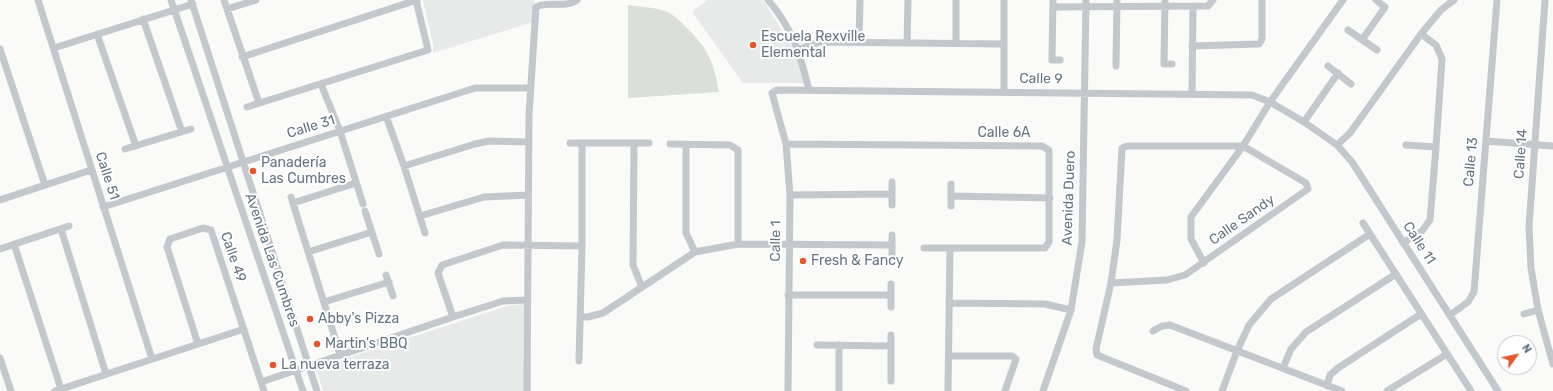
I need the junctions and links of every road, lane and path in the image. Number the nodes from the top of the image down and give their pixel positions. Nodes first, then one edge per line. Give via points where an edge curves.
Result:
1 (47, 0) edge
2 (171, 0) edge
3 (224, 0) edge
4 (256, 0) edge
5 (416, 0) edge
6 (577, 0) edge
7 (768, 0) edge
8 (860, 0) edge
9 (908, 0) edge
10 (956, 0) edge
11 (1004, 0) edge
12 (1213, 0) edge
13 (1262, 0) edge
14 (1343, 0) edge
15 (1376, 0) edge
16 (1454, 0) edge
17 (1497, 0) edge
18 (1546, 0) edge
19 (39, 1) edge
20 (192, 2) edge
21 (1053, 3) edge
22 (1086, 3) edge
23 (1117, 3) edge
24 (1165, 3) edge
25 (1193, 6) junction
26 (227, 9) junction
27 (174, 10) junction
28 (143, 18) junction
29 (1348, 30) dead end
30 (97, 34) junction
31 (1421, 34) junction
32 (1362, 40) junction
33 (859, 42) junction
34 (907, 43) junction
35 (956, 43) junction
36 (1004, 44) junction
37 (1192, 46) junction
38 (54, 48) junction
39 (0, 49) edge
40 (799, 49) junction
41 (1376, 50) dead end
42 (242, 57) junction
43 (1060, 60) dead end
44 (1172, 64) dead end
45 (1116, 66) dead end
46 (1328, 66) dead end
47 (1338, 74) junction
48 (321, 84) junction
49 (1351, 84) dead end
50 (530, 88) junction
51 (809, 90) junction
52 (1004, 92) junction
53 (772, 93) joint
54 (1085, 93) junction
55 (1192, 94) junction
56 (259, 102) junction
57 (1270, 102) junction
58 (247, 107) dead end
59 (386, 116) junction
60 (1304, 122) junction
61 (191, 129) dead end
62 (182, 132) junction
63 (340, 132) junction
64 (1486, 141) junction
65 (529, 142) junction
66 (570, 143) dead end
67 (582, 143) junction
68 (649, 143) dead end
69 (634, 144) junction
70 (670, 144) dead end
71 (686, 144) junction
72 (786, 144) junction
73 (1337, 145) junction
74 (1406, 145) dead end
75 (1534, 145) junction
76 (136, 146) junction
77 (1244, 146) junction
78 (1553, 146) edge
79 (1436, 147) junction
80 (125, 149) dead end
81 (243, 162) junction
82 (404, 166) junction
83 (226, 167) junction
84 (91, 170) junction
85 (892, 182) dead end
86 (356, 183) junction
87 (951, 184) dead end
88 (45, 185) junction
89 (892, 194) junction
90 (528, 195) junction
91 (790, 195) junction
92 (951, 196) junction
93 (1050, 198) junction
94 (0, 200) edge
95 (892, 205) dead end
96 (951, 206) dead end
97 (103, 207) junction
98 (420, 216) junction
99 (1363, 223) dead end
100 (69, 226) dead end
101 (61, 229) junction
102 (372, 232) junction
103 (425, 234) dead end
104 (1370, 234) junction
105 (892, 235) dead end
106 (1403, 243) junction
107 (14, 244) junction
108 (738, 244) junction
109 (528, 245) junction
110 (789, 245) junction
111 (892, 245) junction
112 (582, 246) junction
113 (924, 248) dead end
114 (950, 248) junction
115 (0, 249) edge
116 (308, 252) junction
117 (695, 252) junction
118 (379, 254) dead end
119 (892, 257) dead end
120 (1204, 263) junction
121 (1396, 274) junction
122 (1111, 283) junction
123 (891, 284) dead end
124 (642, 287) junction
125 (788, 295) junction
126 (891, 295) junction
127 (393, 296) dead end
128 (527, 300) junction
129 (324, 302) junction
130 (950, 303) junction
131 (891, 307) dead end
132 (1071, 310) junction
133 (1538, 310) junction
134 (1421, 314) junction
135 (1524, 314) dead end
136 (1450, 315) junction
137 (453, 317) junction
138 (580, 317) junction
139 (244, 330) junction
140 (1153, 331) dead end
141 (891, 335) dead end
142 (198, 344) junction
143 (817, 345) dead end
144 (840, 345) junction
145 (891, 346) junction
146 (1237, 351) junction
147 (340, 354) junction
148 (1447, 354) junction
149 (949, 356) junction
150 (0, 358) edge
151 (152, 359) junction
152 (579, 361) dead end
153 (1553, 364) edge
154 (310, 366) junction
155 (1283, 368) junction
156 (296, 370) junction
157 (106, 374) junction
158 (892, 381) dead end
159 (261, 382) junction
160 (1327, 386) junction
161 (58, 390) edge
162 (11, 391) edge
163 (264, 391) edge
164 (303, 391) edge
165 (317, 391) edge
166 (527, 391) edge
167 (788, 391) edge
168 (839, 391) edge
169 (948, 391) edge
170 (1005, 391) edge
171 (1045, 391) edge
172 (1186, 391) edge
173 (1222, 391) edge
174 (1342, 391) edge
175 (1387, 391) edge
176 (1471, 391) edge
177 (1498, 391) edge

1 - 19 street
2 - 27 street, Avenida Las Cumbres
3 - 26 street
4 - 26 street
5 - 42 street
5 - 48 street via 428,50
6 - 50 street via 565,5 542,4 536,7
7 - 40 street via 782,16
8 - 33 street
9 - 34 street
10 - 35 street
11 - 36 street
12 - 25 street via 1208,6
13 - 37 street via 1262,39 1259,44
14 - 57 street
15 - 32 street via 1385,7
16 - 31 street via 1441,10
17 - 64 street, Calle 13
18 - 75 street, Calle 14
19 - 38 street, Calle 51
20 - 27 street
20 - 81 street, Avenida Las Cumbres
21 - 22 street
21 - 43 street via 1052,60
22 - 23 street
22 - 54 street, Avenida Duero
23 - 24 street
23 - 45 street
24 - 25 street
24 - 44 street via 1164,64
25 - 37 street
26 - 42 street
27 - 28 street
27 - 83 street, Avenida Las Cumbres
28 - 30 street
28 - 62 street
29 - 32 street
30 - 38 street
30 - 76 street
31 - 73 street via 1350,133
31 - 79 street via 1436,45 1442,59
32 - 41 street
33 - 34 street
33 - 40 street via 820,42
34 - 35 street
35 - 36 street
36 - 52 street
37 - 55 street
38 - 84 street, Calle 51
39 - 88 street
40 - 51 street
42 - 56 street
46 - 47 street
47 - 49 street
47 - 60 street
48 - 56 street
48 - 63 street
50 - 59 street, Calle 31 via 475,88
50 - 65 street
51 - 52 street, Calle 9
51 - 53 street, Calle 9 via 777,90
52 - 54 street, Calle 9
53 - 72 street, Calle 1
54 - 55 street, Calle 9
54 - 132 street, Avenida Duero via 1082,242
55 - 57 street, Calle 9 via 1252,95
56 - 58 street
57 - 60 street, Calle 9
57 - 77 street
59 - 63 street, Calle 31
59 - 82 street
60 - 73 street, Calle 11
61 - 62 street
62 - 76 street
63 - 81 street, Calle 31
63 - 86 street
64 - 75 street
64 - 136 street, Calle 13 via 1474,292 1468,302
65 - 82 street via 489,141
65 - 90 street
66 - 67 street
67 - 69 street
67 - 112 street
68 - 69 street
69 - 124 street via 633,265
70 - 71 street
71 - 108 street via 730,145 738,150
71 - 117 street via 686,233
72 - 91 street, Calle 1
72 - 93 street, Calle 6A via 1042,146 1049,150
73 - 106 street, Calle 11 via 1352,162
74 - 79 street
75 - 78 street
75 - 133 street, Calle 14 via 1529,227 1531,268
76 - 80 street
77 - 120 street via 1191,217 1191,239
77 - 120 street, Calle Sandy via 1306,183 1308,189
77 - 122 street via 1122,148 1117,240
79 - 106 street via 1430,220 1422,231
81 - 83 street, Calle 31
81 - 154 street, Avenida Las Cumbres
82 - 98 street
83 - 97 street, Calle 31
83 - 156 street, Avenida Las Cumbres
84 - 88 street
84 - 97 street, Calle 51
85 - 89 street
86 - 102 street
86 - 116 street via 292,200
87 - 92 street
88 - 94 street
89 - 91 street
89 - 95 street
90 - 98 street via 484,197
90 - 109 street
91 - 110 street, Calle 1
92 - 93 street
92 - 96 street
93 - 114 street, Calle 6A via 1049,242 1045,248
97 - 151 street, Calle 51
98 - 103 street
99 - 104 street
100 - 101 street
101 - 107 street
101 - 157 street
102 - 116 street
102 - 118 street
104 - 121 street
104 - 146 street via 1271,299 1249,326
105 - 111 street
106 - 136 street, Calle 11
107 - 115 street
107 - 161 street
108 - 110 street
108 - 117 street
109 - 112 street
109 - 128 street
109 - 137 street via 494,247 442,265 438,273
110 - 111 street
110 - 125 street, Calle 1
111 - 119 street
112 - 138 street
113 - 114 street, Calle 6A
114 - 130 street
116 - 129 street
117 - 124 street
120 - 122 street, Calle Sandy via 1185,275 1167,280
121 - 134 street
121 - 155 street via 1306,332 1291,349
122 - 172 street via 1096,349 1097,355
123 - 126 street
124 - 138 street via 603,313
125 - 126 street
125 - 167 street, Calle 1
126 - 131 street
127 - 129 street via 388,278
128 - 137 street via 504,301
128 - 166 street
129 - 147 street
130 - 132 street via 1045,304
130 - 149 street
132 - 171 street, Avenida Duero
133 - 135 street
133 - 153 street, Calle 14
134 - 148 street
134 - 160 street via 1338,368 1330,375
136 - 177 street, Calle 11
137 - 147 street
138 - 152 street
139 - 142 street
139 - 142 street, Calle 49 via 211,230 203,228 170,239 167,247
139 - 159 street, Calle 49
140 - 146 street via 1162,326 1170,326
141 - 145 street
142 - 151 street
143 - 144 street
144 - 145 street
144 - 168 street
145 - 158 street
146 - 155 street
146 - 173 street
147 - 154 street
148 - 175 street
148 - 176 street
149 - 169 street
149 - 170 street via 1012,356 1016,359
150 - 162 street
151 - 157 street
154 - 156 street
154 - 165 street, Avenida Las Cumbres
155 - 160 street
156 - 159 street
156 - 164 street, Avenida Las Cumbres
157 - 161 street
159 - 163 street, Calle 49
160 - 174 street

